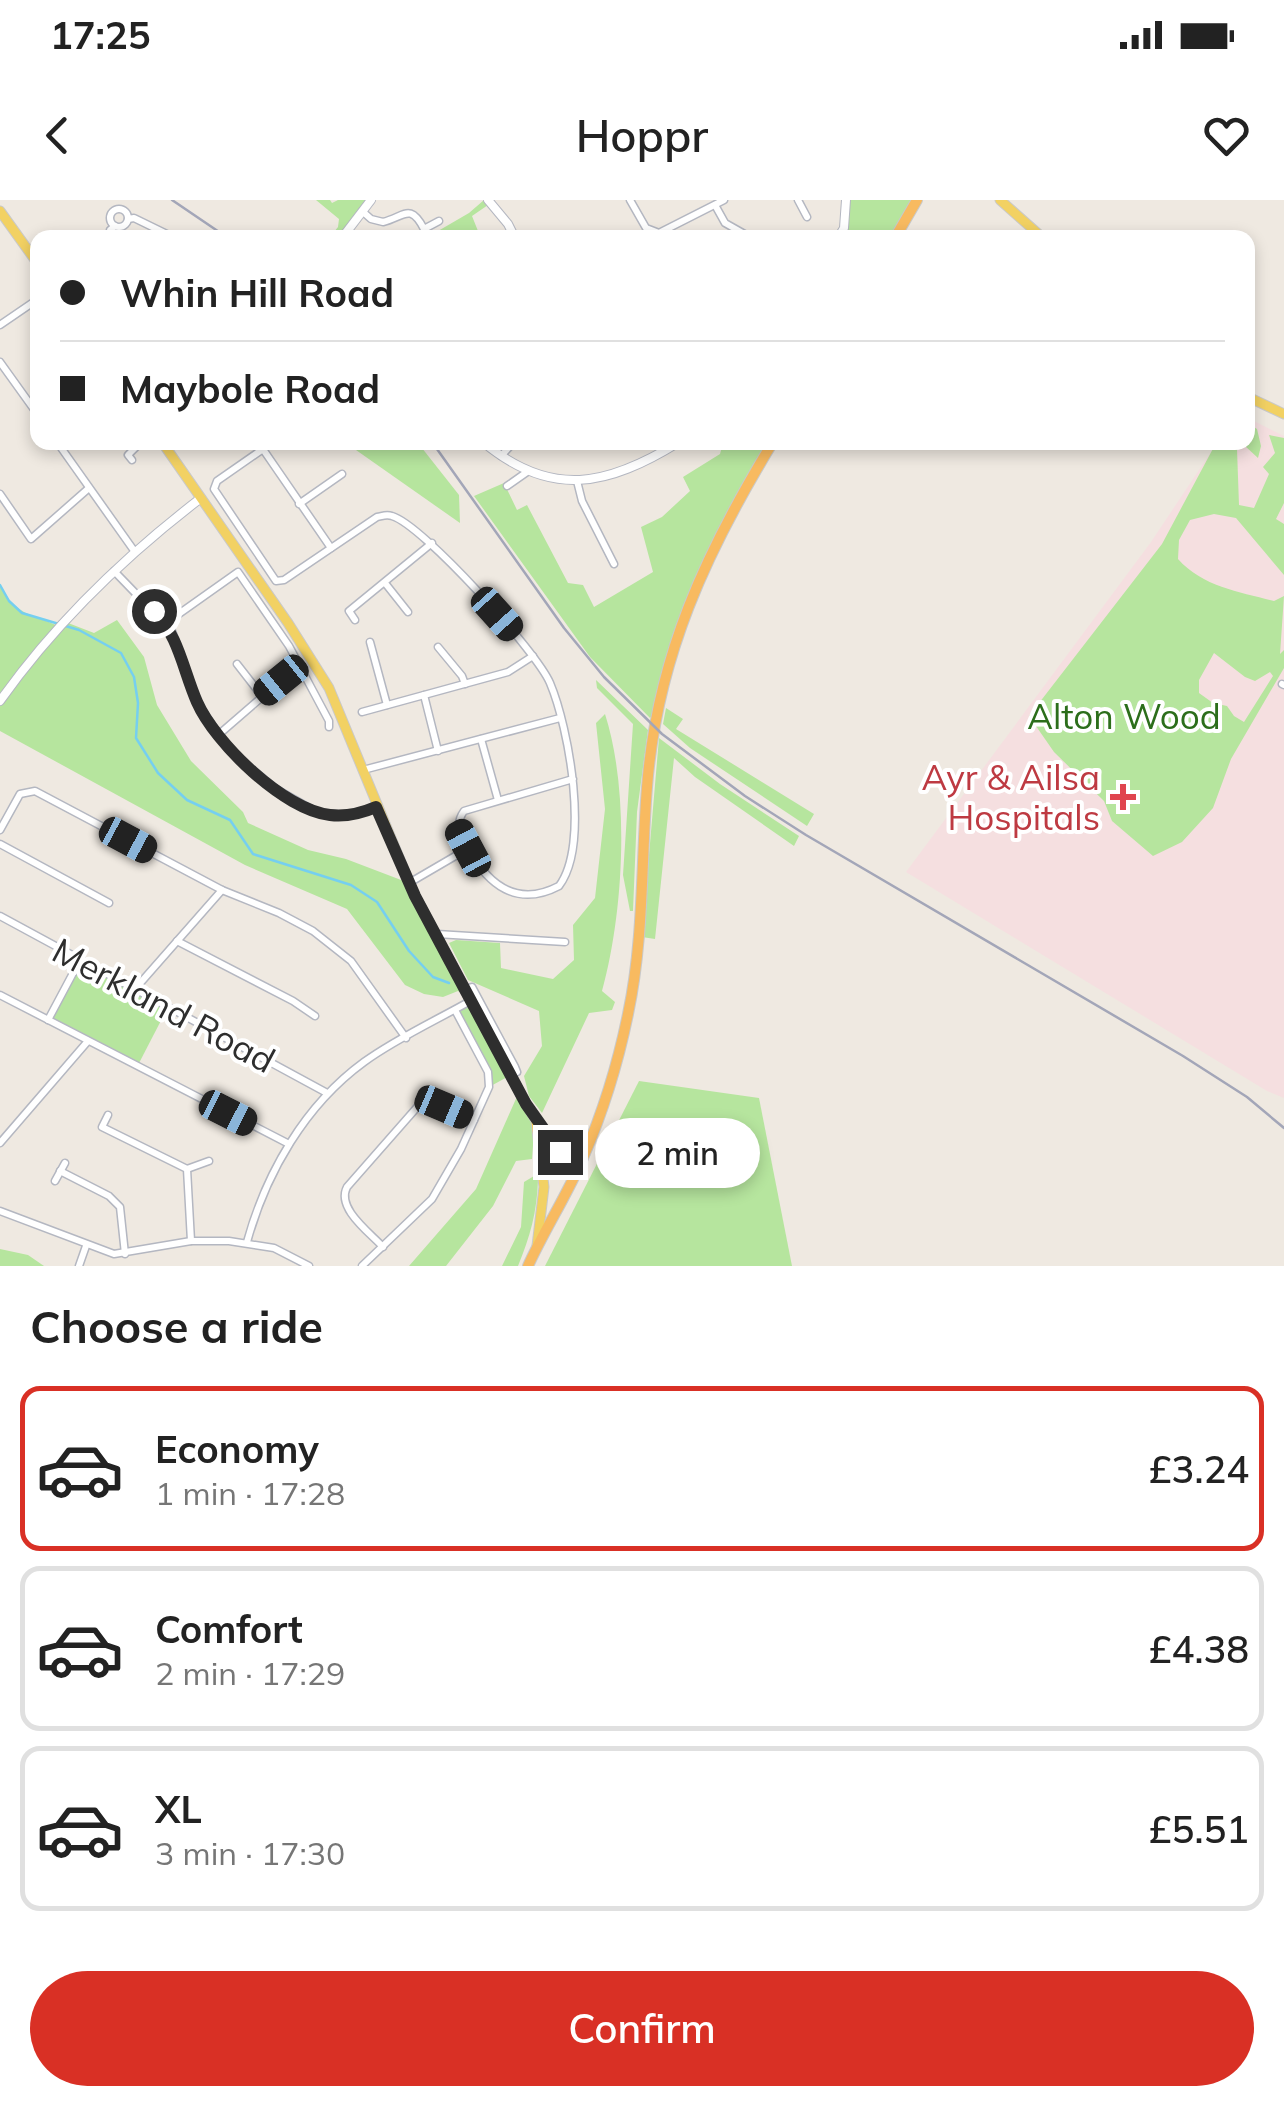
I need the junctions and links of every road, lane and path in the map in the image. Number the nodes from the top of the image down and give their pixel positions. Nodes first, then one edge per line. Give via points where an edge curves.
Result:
1 (371, 200) edge
2 (488, 200) edge
3 (630, 200) edge
4 (724, 200) edge
5 (798, 200) edge
6 (846, 200) edge
7 (917, 200) edge
8 (1000, 200) edge
9 (714, 205) junction
10 (362, 210) junction
11 (0, 211) edge
12 (128, 218) junction
13 (807, 218) dead end
14 (438, 221) dead end
15 (115, 226) junction
16 (110, 230) edge
17 (159, 230) edge
18 (348, 230) edge
19 (511, 230) edge
20 (650, 230) edge
21 (668, 230) edge
22 (738, 230) edge
23 (843, 230) edge
24 (899, 230) edge
25 (1034, 230) edge
26 (30, 253) edge
27 (30, 304) edge
28 (0, 325) edge
29 (0, 362) edge
30 (1255, 400) edge
31 (30, 404) edge
32 (1284, 414) edge
33 (63, 450) edge
34 (133, 450) edge
35 (167, 450) edge
36 (255, 450) edge
37 (263, 450) edge
38 (493, 450) edge
39 (506, 450) edge
40 (664, 450) edge
41 (768, 450) edge
42 (500, 456) junction
43 (132, 460) dead end
44 (527, 472) junction
45 (342, 474) dead end
46 (577, 482) junction
47 (507, 486) dead end
48 (89, 488) junction
49 (0, 494) edge
50 (200, 498) junction
51 (299, 504) junction
52 (432, 542) junction
53 (331, 548) junction
54 (135, 552) junction
55 (614, 564) dead end
56 (114, 571) junction
57 (384, 583) junction
58 (408, 612) dead end
59 (355, 620) dead end
60 (166, 623) junction
61 (370, 642) dead end
62 (438, 647) dead end
63 (534, 656) junction
64 (237, 664) dead end
65 (300, 664) junction
66 (465, 684) junction
67 (424, 695) junction
68 (262, 696) junction
69 (0, 701) edge
70 (387, 705) junction
71 (362, 712) dead end
72 (560, 718) junction
73 (329, 728) dead end
74 (217, 736) junction
75 (482, 739) junction
76 (438, 750) junction
77 (363, 770) junction
78 (572, 779) junction
79 (498, 800) junction
80 (376, 807) junction
81 (0, 830) edge
82 (0, 844) edge
83 (468, 848) junction
84 (409, 883) junction
85 (222, 890) junction
86 (109, 903) dead end
87 (0, 916) edge
88 (435, 934) junction
89 (177, 941) junction
90 (565, 942) dead end
91 (80, 960) junction
92 (134, 989) junction
93 (466, 989) junction
94 (0, 995) edge
95 (472, 1000) junction
96 (455, 1010) junction
97 (315, 1016) dead end
98 (48, 1020) junction
99 (406, 1038) junction
100 (88, 1041) junction
101 (511, 1074) junction
102 (327, 1094) junction
103 (108, 1115) dead end
104 (535, 1119) junction
105 (474, 1120) junction
106 (0, 1142) edge
107 (289, 1144) junction
108 (208, 1161) dead end
109 (582, 1161) junction
110 (187, 1169) junction
111 (55, 1181) dead end
112 (0, 1211) edge
113 (191, 1242) junction
114 (247, 1242) junction
115 (86, 1246) junction
116 (383, 1248) junction
117 (536, 1248) junction
118 (125, 1254) junction
119 (78, 1266) edge
120 (309, 1266) edge
121 (362, 1266) edge
122 (528, 1266) edge

1 - 10 street
2 - 19 street
3 - 20 street
4 - 9 street
5 - 13 street
6 - 23 street
7 - 24 highway
8 - 25 main road
9 - 21 street
9 - 22 street
10 - 14 street via 383,222 412,214 424,228
10 - 18 street
11 - 26 main road
12 - 15 street
12 - 15 street via 116,210 110,217
12 - 17 street
15 - 16 street
27 - 28 street
29 - 31 street
30 - 32 main road
33 - 48 street
34 - 43 street
35 - 50 main road
36 - 53 street via 214,489 263,564 280,582
37 - 51 street
38 - 42 street
39 - 42 street
40 - 46 street via 624,471
41 - 109 highway via 710,552 668,667 647,786 630,1008
42 - 44 street
44 - 46 street
44 - 47 street
45 - 51 street
46 - 55 street
48 - 49 street via 31,539
48 - 54 street
50 - 54 street
50 - 77 main road via 330,688
51 - 53 street
52 - 53 street via 386,515
52 - 57 street
52 - 63 street
54 - 56 street
56 - 60 street
56 - 69 street
57 - 58 street
57 - 59 street via 349,612
60 - 65 street via 238,572
60 - 74 street
61 - 70 street
62 - 66 street
63 - 66 street via 508,672
63 - 72 street
64 - 68 street
65 - 68 street
65 - 73 street
66 - 67 street
67 - 70 street
67 - 76 street
68 - 74 street
70 - 71 street
72 - 75 street
72 - 78 street
74 - 80 street via 276,789 318,813
75 - 76 street
75 - 79 street
76 - 77 street
77 - 80 main road
78 - 79 street
78 - 83 street via 574,850 559,886 537,894 506,890 486,878
79 - 83 street via 459,818
80 - 84 main road
81 - 85 street via 20,794 34,791
82 - 86 street
83 - 84 street
84 - 88 main road
85 - 89 street
85 - 99 street via 330,942
87 - 91 street, Merkland Road
88 - 90 street
88 - 93 main road
89 - 92 street
89 - 97 street
91 - 92 street, Merkland Road
91 - 98 street
92 - 102 street, Merkland Road
93 - 95 main road
93 - 101 street via 472,986 515,1067
94 - 98 street
95 - 96 street
95 - 101 main road
96 - 99 street
96 - 105 street via 488,1072
98 - 100 street
99 - 102 street
100 - 106 street
100 - 107 street
101 - 104 main road
102 - 107 street
103 - 110 street via 102,1129
104 - 109 main road via 560,1152
104 - 117 main road via 544,1187
105 - 116 street via 447,1177
105 - 116 street via 419,1104 348,1187 345,1206
107 - 114 street
108 - 110 street
109 - 117 highway
110 - 113 street
111 - 118 street via 62,1167 120,1207
112 - 115 street
113 - 114 street
113 - 118 street
114 - 120 street
115 - 118 street
115 - 119 street
116 - 121 street
117 - 122 highway

